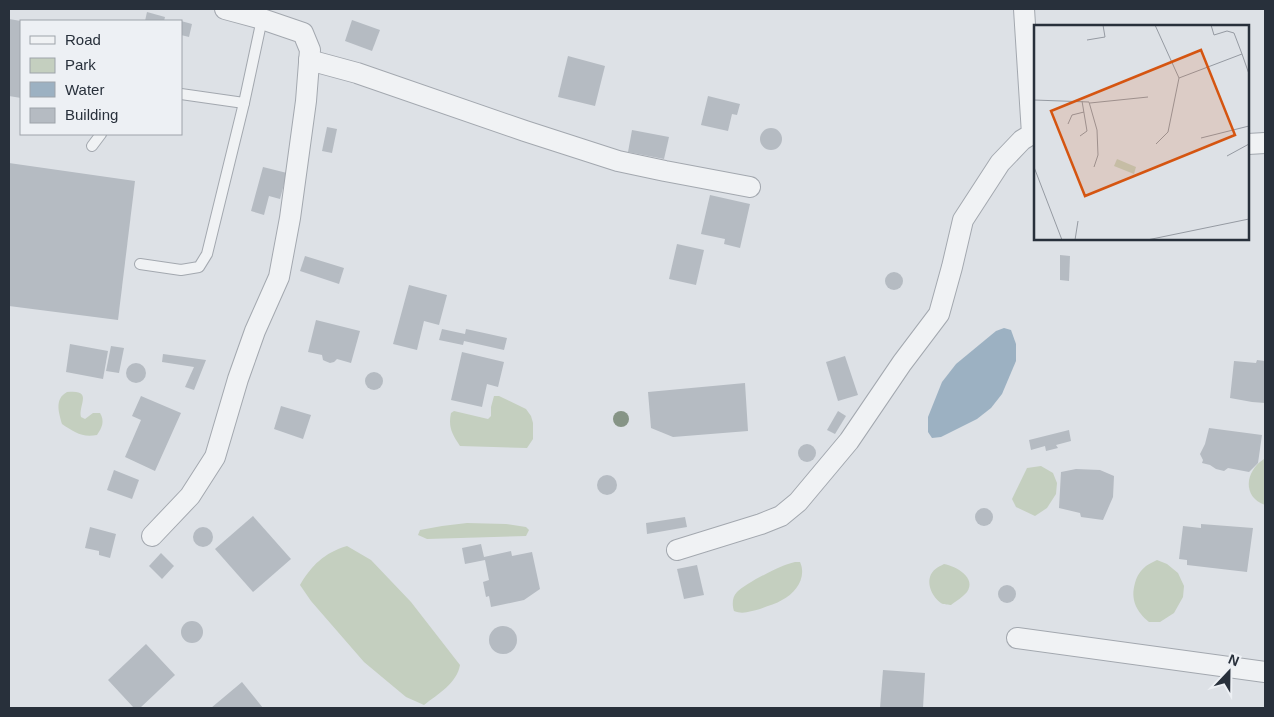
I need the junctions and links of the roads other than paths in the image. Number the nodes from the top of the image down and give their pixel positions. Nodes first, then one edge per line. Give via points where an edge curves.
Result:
1 (225, 9) edge
2 (1024, 9) edge
3 (262, 19) junction
4 (309, 60) junction
5 (182, 94) edge
6 (244, 103) junction
7 (100, 135) edge
8 (1034, 135) edge
9 (1249, 144) edge
10 (1265, 144) edge
11 (92, 146) dead end
12 (750, 187) dead end
13 (140, 264) dead end
14 (152, 536) dead end
15 (677, 550) dead end
16 (1017, 638) dead end
17 (1265, 672) edge

1 - 3 street
2 - 8 street
3 - 4 street via 303,33 310,50
3 - 6 lane
4 - 12 street via 618,161
4 - 14 street via 302,137 279,277 255,330 215,457 190,496
5 - 6 lane
6 - 13 lane via 207,254 199,267 181,270
7 - 11 lane
8 - 15 street via 1022,140 1000,163 963,220 939,314 902,362 850,441 798,502 781,516 761,524
9 - 10 street
16 - 17 street

